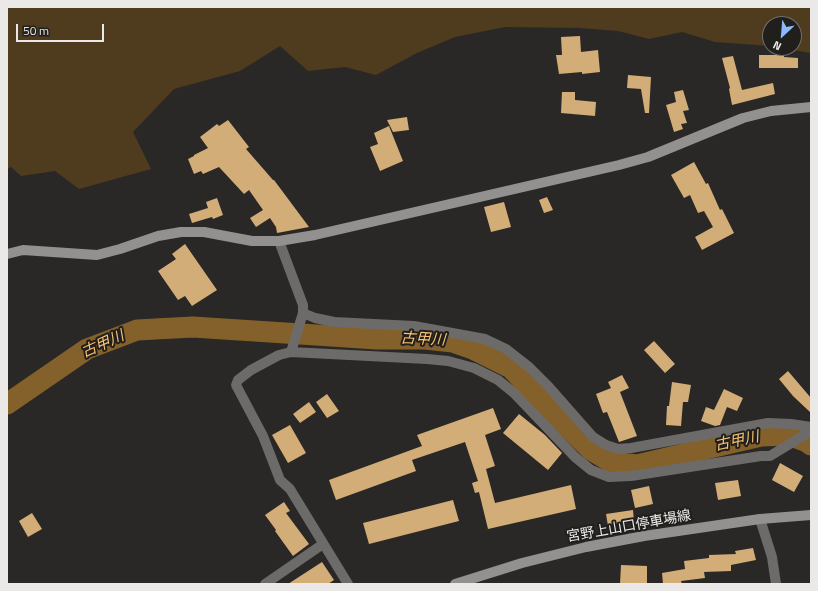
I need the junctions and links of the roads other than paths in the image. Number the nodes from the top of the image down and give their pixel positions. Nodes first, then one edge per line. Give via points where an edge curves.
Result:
1 (811, 107) edge
2 (279, 241) junction
3 (7, 254) edge
4 (303, 313) junction
5 (292, 349) junction
6 (811, 430) edge
7 (811, 515) edge
8 (760, 519) junction
9 (322, 544) junction
10 (265, 584) edge
11 (348, 584) edge
12 (455, 584) edge
13 (776, 584) edge

1 - 2 street via 771,111 743,118 648,157 620,165
2 - 3 street via 252,241 204,232 181,232 158,236 97,255 23,250
2 - 4 street via 303,304
4 - 5 street
4 - 6 street via 334,322 414,326 485,339 506,349 529,367 593,436 618,449 768,423 791,424
5 - 6 street via 434,359 474,368 498,380 514,393 575,457 591,470 609,477 770,456
5 - 9 street via 251,370 238,380 236,385 263,436 280,480 290,489
7 - 8 street, 宮野上山口停車場線
8 - 12 street, 宮野上山口停車場線 via 586,547
8 - 13 street via 772,557
9 - 10 street
9 - 11 street

